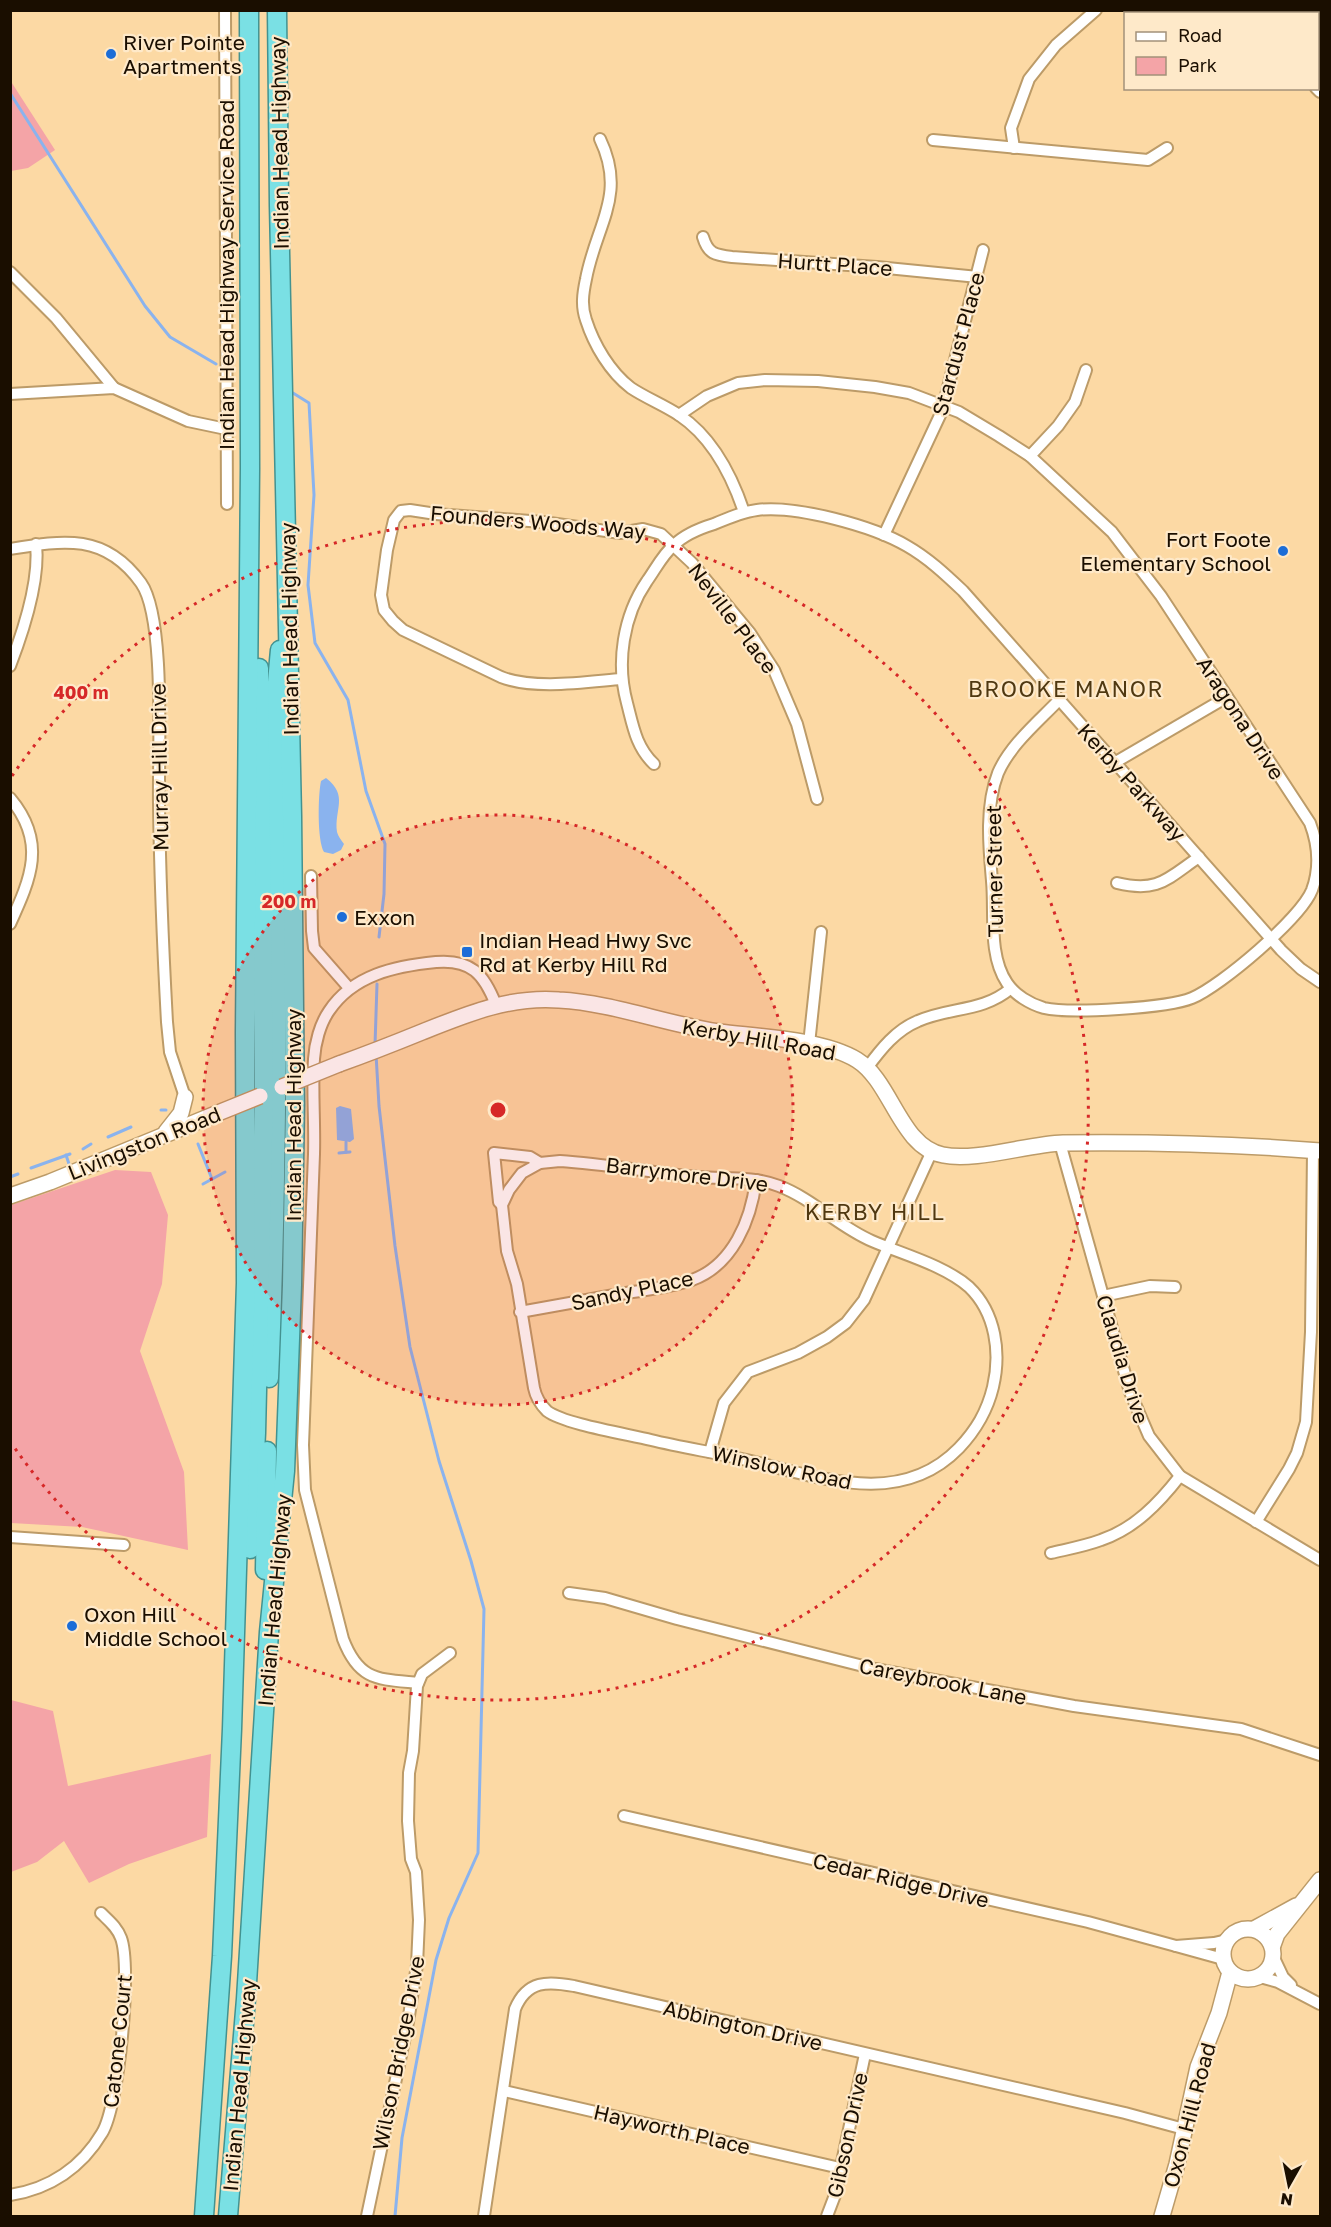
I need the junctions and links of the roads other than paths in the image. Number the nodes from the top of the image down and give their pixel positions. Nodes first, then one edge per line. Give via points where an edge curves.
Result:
1 (225, 10) edge
2 (249, 10) edge
3 (277, 10) edge
4 (1096, 10) edge
5 (600, 139) dead end
6 (933, 140) dead end
7 (1014, 148) junction
8 (1167, 148) dead end
9 (703, 237) dead end
10 (983, 250) dead end
11 (10, 272) edge
12 (978, 277) junction
13 (1086, 370) dead end
14 (114, 388) junction
15 (10, 394) edge
16 (944, 406) junction
17 (679, 415) junction
18 (226, 429) junction
19 (1030, 456) junction
20 (250, 468) junction
21 (227, 504) dead end
22 (744, 512) junction
23 (884, 535) junction
24 (36, 544) junction
25 (674, 544) junction
26 (10, 549) edge
27 (288, 586) junction
28 (10, 666) edge
29 (621, 679) junction
30 (1227, 697) junction
31 (1059, 700) junction
32 (1114, 763) junction
33 (654, 765) dead end
34 (10, 798) edge
35 (817, 799) dead end
36 (1199, 857) junction
37 (311, 876) dead end
38 (1117, 883) dead end
39 (10, 924) edge
40 (821, 932) dead end
41 (1271, 938) junction
42 (1320, 982) edge
43 (349, 988) junction
44 (1011, 988) junction
45 (496, 1005) junction
46 (809, 1044) junction
47 (867, 1068) junction
48 (271, 1092) junction
49 (185, 1097) junction
50 (218, 1113) junction
51 (162, 1135) junction
52 (1060, 1143) junction
53 (932, 1151) junction
54 (1317, 1151) edge
55 (494, 1153) joint
56 (540, 1163) junction
57 (756, 1180) junction
58 (10, 1196) edge
59 (502, 1205) junction
60 (889, 1248) junction
61 (1175, 1287) dead end
62 (1103, 1296) junction
63 (520, 1312) junction
64 (710, 1452) junction
65 (1180, 1476) junction
66 (1256, 1522) junction
67 (10, 1537) edge
68 (123, 1545) dead end
69 (1052, 1553) dead end
70 (1320, 1560) edge
71 (569, 1593) dead end
72 (270, 1632) junction
73 (450, 1653) dead end
74 (418, 1683) junction
75 (232, 1729) junction
76 (1320, 1755) edge
77 (624, 1816) dead end
78 (1320, 1880) edge
79 (1301, 1903) junction
80 (101, 1913) dead end
81 (1254, 1929) junction
82 (1227, 1940) junction
83 (1176, 1946) junction
84 (1273, 1952) junction
85 (1226, 1966) junction
86 (1256, 1978) junction
87 (1298, 1991) junction
88 (1320, 2004) edge
89 (1219, 2013) junction
90 (865, 2054) junction
91 (504, 2091) junction
92 (1184, 2129) junction
93 (840, 2168) junction
94 (10, 2195) edge
95 (204, 2217) edge
96 (228, 2217) edge
97 (367, 2217) edge
98 (484, 2217) edge
99 (827, 2217) edge
100 (1162, 2217) edge

1 - 18 street, Indian Head Highway Service Road
2 - 20 highway, Indian Head Highway
3 - 27 highway, Indian Head Highway
4 - 7 street via 1056,45 1029,79 1011,128
5 - 17 street via 611,166 612,193 587,271 583,299 586,320 618,374 631,387
6 - 7 street
7 - 8 street via 1148,160
9 - 12 street, Hurtt Place via 706,248 713,253 732,257
10 - 12 street, Stardust Place
11 - 14 street via 56,318
12 - 16 street, Stardust Place
13 - 19 street via 1075,402
14 - 15 street
14 - 18 street via 188,421
16 - 17 street, Aragona Drive via 909,393 876,387 765,380 728,386
16 - 19 street, Aragona Drive
16 - 23 street, Stardust Place
17 - 22 street via 722,462
18 - 21 street, Indian Head Highway Service Road
19 - 30 street, Aragona Drive via 1112,532
20 - 48 highway via 261,694
20 - 75 highway, Indian Head Highway via 246,1283
22 - 23 street, Kerby Parkway via 791,511
22 - 25 street, Kerby Parkway
23 - 31 street, Kerby Parkway via 928,559 951,580
24 - 26 street, Murray Hill Drive
24 - 28 street via 38,561 33,590
24 - 49 street, Murray Hill Drive via 75,542 106,551 143,585 152,608 158,685 167,1022 170,1052
25 - 29 street, Kerby Parkway via 632,607
25 - 29 street, Founders Woods Way via 658,532 643,529 620,533 410,510 399,513 394,520 381,595 384,610 397,626 514,681 542,684
25 - 35 street, Neville Place via 743,625 774,670 797,724
27 - 48 highway via 276,693
27 - 72 highway, Indian Head Highway via 295,1104 285,1471
29 - 33 street, Kerby Parkway via 637,741
30 - 32 street
30 - 41 street, Aragona Drive via 1310,823 1316,842 1311,893
31 - 32 street, Kerby Parkway
31 - 44 street, Turner Street via 1015,747 998,774 993,793 990,832 995,948 1002,976
32 - 36 street, Kerby Parkway
34 - 39 street via 27,824 34,850 28,880
36 - 38 street via 1156,886
36 - 41 street, Kerby Parkway
37 - 43 street via 314,948
40 - 46 street
41 - 42 street, Kerby Parkway via 1301,969
41 - 44 street, Aragona Drive via 1218,984 1190,999 1169,1004 1053,1009 1034,1005
43 - 45 street via 381,972 409,965 459,962 477,972
43 - 74 street via 327,1014 314,1058 305,1490 343,1639 352,1659 359,1668 381,1679
44 - 47 street via 1001,997 975,1008 931,1016 908,1026 880,1050
45 - 46 main road, Kerby Hill Road via 531,999 560,1000 704,1029
45 - 48 main road, Kerby Hill Road, bridge
46 - 47 main road, Kerby Hill Road via 840,1052
47 - 53 main road, Kerby Hill Road via 912,1135
48 - 50 main road, Livingston Road, bridge
48 - 72 highway via 274,1273 264,1566
48 - 75 highway via 249,1563
49 - 50 main road via 199,1108
49 - 51 main road via 181,1113
50 - 51 main road, Livingston Road
51 - 58 main road, Livingston Road
52 - 53 main road via 960,1156
52 - 54 main road
52 - 62 street, Claudia Drive
53 - 60 street
54 - 66 street via 1306,1422 1293,1461
55 - 56 street, Barrymore Drive via 530,1157
55 - 59 street, Winslow Road
56 - 57 street, Barrymore Drive via 571,1161
56 - 59 street, Barrymore Drive via 518,1177
57 - 60 street, Barrymore Drive via 784,1188 851,1230
57 - 63 street, Sandy Place via 746,1226 730,1251 702,1275 670,1286
59 - 63 street, Winslow Road
60 - 64 street via 864,1300 846,1323 798,1353 748,1372 739,1382 721,1410
60 - 64 street, Winslow Road via 956,1278 986,1311 996,1342 996,1367 989,1403 971,1435 930,1471 879,1485 837,1481
61 - 62 street via 1150,1286
62 - 65 street, Claudia Drive via 1140,1418 1153,1443
63 - 64 street, Winslow Road via 534,1388 546,1410 568,1420
65 - 66 street, Claudia Drive
65 - 69 street via 1155,1505 1123,1530 1102,1540
66 - 70 street, Claudia Drive
67 - 68 street
71 - 76 street, Careybrook Lane via 605,1598 875,1668 1026,1698 1241,1729
72 - 96 highway, Indian Head Highway
73 - 74 street via 422,1674
74 - 97 street, Wilson Bridge Drive via 408,1821 419,1920 417,1965
75 - 95 highway, Indian Head Highway via 222,1956
77 - 83 street, Cedar Ridge Drive via 1088,1922
78 - 79 main road
79 - 81 main road
79 - 84 main road via 1277,1934
80 - 94 street, Catone Court via 122,1940 125,1957 120,2049 110,2114 96,2142 72,2169 43,2186
81 - 82 main road via 1234,1933
81 - 84 main road via 1265,1935
82 - 83 street, Cedar Ridge Drive
82 - 85 main road via 1222,1952
83 - 85 street, Cedar Ridge Drive
84 - 86 main road via 1272,1965
84 - 87 street via 1283,1977
85 - 86 main road via 1236,1977
85 - 89 main road, Oxon Hill Road
86 - 87 street via 1275,1980
86 - 89 main road, Oxon Hill Road via 1240,1988
87 - 88 street
89 - 92 main road, Oxon Hill Road via 1198,2067
90 - 91 street, Abbington Drive via 547,1982 532,1988 518,2004
90 - 92 street, Abbington Drive
90 - 93 street, Gibson Drive
91 - 93 street, Hayworth Place
91 - 98 street, Abbington Drive
92 - 100 main road, Oxon Hill Road
93 - 99 street, Gibson Drive

